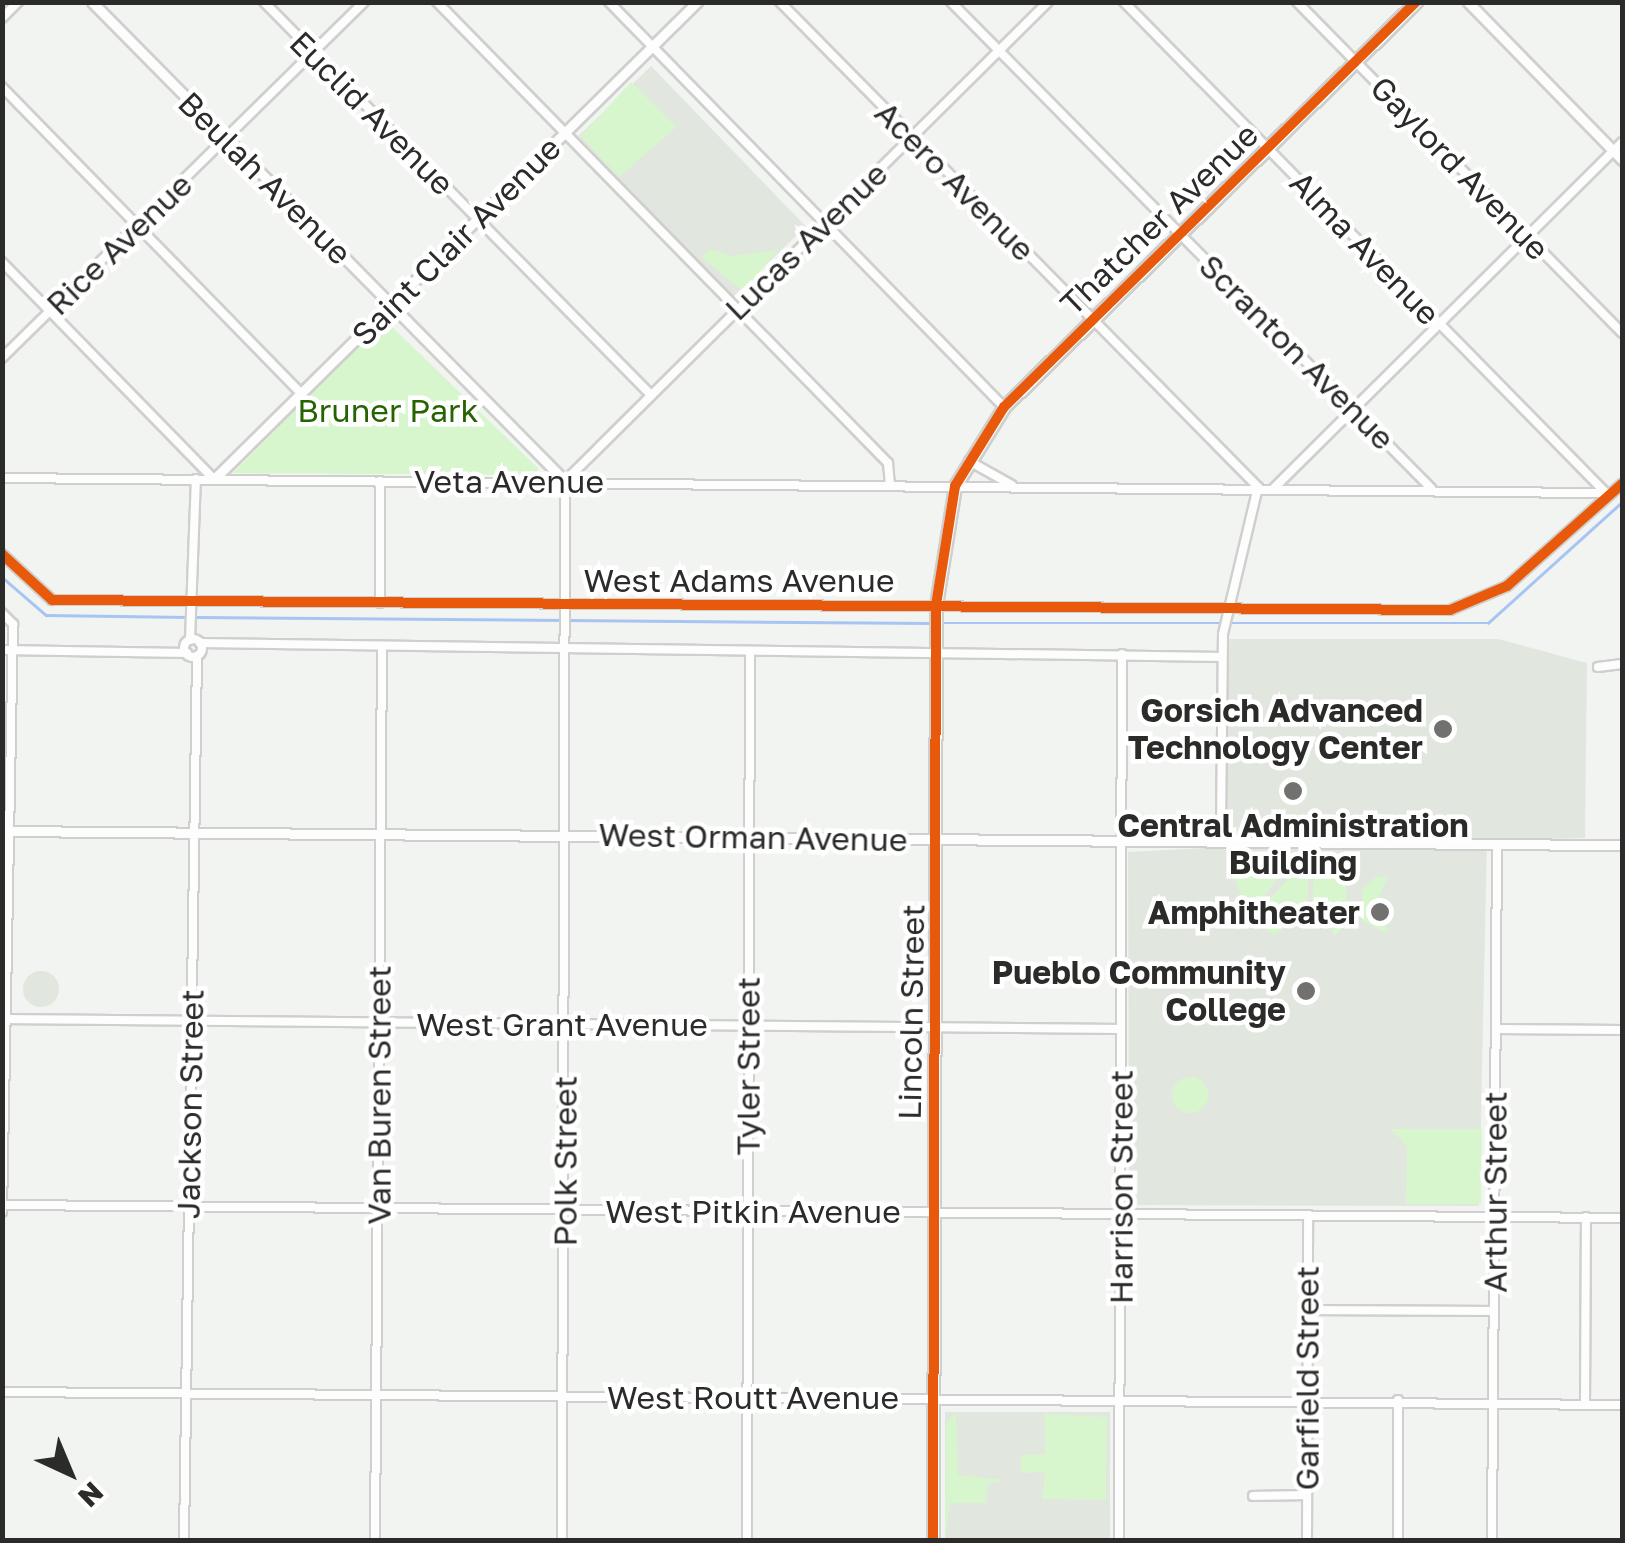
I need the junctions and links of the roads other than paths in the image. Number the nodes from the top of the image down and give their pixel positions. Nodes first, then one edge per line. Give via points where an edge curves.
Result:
1 (18, 2) edge
2 (92, 2) edge
3 (264, 2) edge
4 (364, 2) edge
5 (437, 2) edge
6 (609, 2) edge
7 (697, 2) edge
8 (780, 2) edge
9 (951, 2) edge
10 (1048, 2) edge
11 (1124, 2) edge
12 (1298, 2) edge
13 (1416, 2) edge
14 (1468, 2) edge
15 (2, 18) edge
16 (652, 46) junction
17 (999, 51) junction
18 (313, 52) junction
19 (1356, 61) junction
20 (2, 86) edge
21 (565, 133) junction
22 (912, 137) junction
23 (227, 139) junction
24 (1622, 142) edge
25 (1268, 148) junction
26 (1614, 151) junction
27 (1622, 160) edge
28 (477, 219) junction
29 (139, 224) junction
30 (824, 224) junction
31 (1180, 233) junction
32 (1527, 236) junction
33 (2, 262) edge
34 (390, 306) junction
35 (737, 308) junction
36 (50, 310) junction
37 (1092, 320) junction
38 (1439, 323) junction
39 (1622, 333) edge
40 (2, 358) edge
41 (301, 394) junction
42 (650, 394) junction
43 (1004, 407) junction
44 (1353, 408) junction
45 (967, 458) junction
46 (2, 478) edge
47 (196, 479) junction
48 (214, 479) junction
49 (380, 481) junction
50 (565, 481) junction
51 (890, 484) junction
52 (1622, 484) edge
53 (954, 486) junction
54 (1016, 486) junction
55 (1258, 488) junction
56 (1274, 488) junction
57 (1432, 488) junction
58 (1606, 494) junction
59 (2, 554) edge
60 (380, 603) junction
61 (568, 606) junction
62 (194, 607) junction
63 (936, 610) junction
64 (1228, 612) junction
65 (2, 613) edge
66 (194, 644) junction
67 (937, 648) junction
68 (8, 650) edge
69 (382, 650) junction
70 (568, 651) junction
71 (750, 651) junction
72 (1122, 654) junction
73 (1222, 657) junction
74 (1622, 664) edge
75 (1598, 667) dead end
76 (6, 831) edge
77 (195, 832) junction
78 (381, 834) junction
79 (567, 836) junction
80 (749, 836) junction
81 (938, 839) junction
82 (1122, 840) junction
83 (1221, 841) junction
84 (1497, 844) junction
85 (1622, 845) edge
86 (4, 1019) edge
87 (192, 1020) junction
88 (379, 1022) junction
89 (566, 1025) junction
90 (748, 1025) junction
91 (935, 1028) junction
92 (1121, 1029) junction
93 (1496, 1030) junction
94 (1622, 1030) edge
95 (188, 1206) junction
96 (3, 1207) edge
97 (378, 1208) junction
98 (564, 1209) junction
99 (748, 1211) junction
100 (934, 1212) junction
101 (1120, 1214) junction
102 (1308, 1215) junction
103 (1496, 1217) junction
104 (1586, 1218) junction
105 (1622, 1218) edge
106 (1308, 1310) junction
107 (1494, 1311) junction
108 (2, 1392) edge
109 (186, 1393) junction
110 (376, 1395) junction
111 (563, 1396) junction
112 (747, 1397) junction
113 (934, 1398) junction
114 (1120, 1399) junction
115 (1398, 1400) junction
116 (1308, 1401) junction
117 (1494, 1404) junction
118 (1585, 1404) junction
119 (1622, 1405) edge
120 (1253, 1496) dead end
121 (1306, 1496) junction
122 (184, 1540) edge
123 (376, 1540) edge
124 (562, 1540) edge
125 (747, 1540) edge
126 (933, 1540) edge
127 (1119, 1540) edge
128 (1307, 1540) edge
129 (1398, 1540) edge
130 (1492, 1540) edge

1 - 15 street
2 - 23 street, Beulah Avenue
3 - 18 street, Euclid Avenue
4 - 18 street, Rice Avenue
5 - 21 street
6 - 16 street
7 - 16 street, Saint Clair Avenue
8 - 22 street, Acero Avenue
9 - 17 street, Scranton Avenue
10 - 17 street, Lucas Avenue
11 - 25 street, Alma Avenue
12 - 19 street, Gaylord Avenue
13 - 19 main road, Thatcher Avenue
14 - 26 street
16 - 21 street, Saint Clair Avenue
16 - 30 street
17 - 22 street, Lucas Avenue
17 - 31 street, Scranton Avenue
18 - 23 street, Rice Avenue
18 - 28 street, Euclid Avenue
19 - 25 main road, Thatcher Avenue
19 - 32 street, Gaylord Avenue
20 - 29 street
21 - 28 street, Saint Clair Avenue
21 - 35 street
22 - 30 street, Lucas Avenue
22 - 37 street, Acero Avenue
23 - 29 street, Rice Avenue
23 - 34 street, Beulah Avenue
24 - 26 street
25 - 31 main road, Thatcher Avenue
25 - 38 street, Alma Avenue
26 - 27 street
26 - 32 street
28 - 34 street, Saint Clair Avenue
28 - 42 street, Euclid Avenue
29 - 36 street, Rice Avenue
29 - 41 street
30 - 35 street, Lucas Avenue
30 - 43 street
31 - 37 main road, Thatcher Avenue
31 - 44 street, Scranton Avenue
32 - 38 street
32 - 39 street, Gaylord Avenue
33 - 36 street
34 - 41 street, Saint Clair Avenue
34 - 50 street, Beulah Avenue
35 - 42 street, Lucas Avenue
35 - 51 street via 888,462
36 - 40 street, Rice Avenue
36 - 48 street
37 - 43 main road, Thatcher Avenue
37 - 55 street, Acero Avenue
38 - 44 street
38 - 58 street, Alma Avenue
41 - 48 street, Saint Clair Avenue
42 - 50 street, Lucas Avenue
43 - 45 main road, Thatcher Avenue
44 - 56 street
44 - 57 street, Scranton Avenue
45 - 53 main road, Thatcher Avenue
45 - 54 street, Veta Avenue
46 - 47 street, Veta Avenue
47 - 48 street, Veta Avenue
47 - 62 street, Jackson Street
48 - 49 street, Veta Avenue
49 - 50 street, Veta Avenue
49 - 60 street
50 - 51 street, Veta Avenue
50 - 61 street, Polk Street
51 - 53 street, Veta Avenue
52 - 58 street, West Adams Avenue
53 - 54 street, Veta Avenue
53 - 63 main road, Lincoln Street
54 - 55 street, Veta Avenue
55 - 56 street, Veta Avenue
55 - 64 street
56 - 57 street, Veta Avenue
57 - 58 street, Veta Avenue
58 - 64 street, West Adams Avenue via 1507,586 1468,604
59 - 62 street, West Adams Avenue via 52,600
60 - 61 street, West Adams Avenue
60 - 62 street, West Adams Avenue
61 - 63 street, West Adams Avenue
61 - 70 street, Polk Street
62 - 66 street, Jackson Street
63 - 64 street, West Adams Avenue
63 - 67 main road, Lincoln Street
64 - 73 street
65 - 68 street via 13,624
66 - 68 street
66 - 69 street
66 - 77 street, Jackson Street
67 - 71 street
67 - 72 street
67 - 81 main road, Lincoln Street
68 - 76 street
69 - 70 street
69 - 78 street, Van Buren Street
70 - 71 street
70 - 79 street, Polk Street
71 - 80 street, Tyler Street
72 - 73 street
72 - 82 street, Harrison Street
73 - 83 street
74 - 75 street
76 - 77 street, West Orman Avenue
76 - 86 street
77 - 78 street, West Orman Avenue
77 - 87 street, Jackson Street
78 - 79 street, West Orman Avenue
78 - 88 street, Van Buren Street
79 - 80 street, West Orman Avenue
79 - 89 street, Polk Street
80 - 81 street, West Orman Avenue
80 - 90 street, Tyler Street
81 - 82 street, West Orman Avenue
81 - 91 main road, Lincoln Street
82 - 83 street, West Orman Avenue
82 - 92 street, Harrison Street
83 - 84 street, West Orman Avenue
84 - 85 street, West Orman Avenue
84 - 93 street, Arthur Street
86 - 87 street, West Grant Avenue
86 - 96 street
87 - 88 street, West Grant Avenue
87 - 95 street, Jackson Street
88 - 89 street, West Grant Avenue
88 - 97 street, Van Buren Street
89 - 90 street, West Grant Avenue
89 - 98 street, Polk Street
90 - 91 street, West Grant Avenue
90 - 99 street, Tyler Street
91 - 92 street, West Grant Avenue
91 - 100 main road, Lincoln Street
92 - 101 street, Harrison Street
93 - 94 street
93 - 103 street, Arthur Street
95 - 96 street, West Pitkin Avenue
95 - 97 street, West Pitkin Avenue
95 - 109 street, Jackson Street
97 - 98 street, West Pitkin Avenue
97 - 110 street, Van Buren Street
98 - 99 street, West Pitkin Avenue
98 - 111 street, Polk Street
99 - 100 street, West Pitkin Avenue
99 - 112 street, Tyler Street
100 - 101 street, West Pitkin Avenue
100 - 113 main road, Lincoln Street
101 - 102 street, West Pitkin Avenue
101 - 114 street, Harrison Street
102 - 103 street, West Pitkin Avenue
102 - 106 street, Garfield Street
103 - 104 street, West Pitkin Avenue
103 - 107 street, Arthur Street
104 - 105 street, West Pitkin Avenue
104 - 118 street
106 - 107 street
106 - 116 street, Garfield Street
107 - 117 street, Arthur Street
108 - 109 street, West Routt Avenue
109 - 110 street, West Routt Avenue
109 - 122 street, Jackson Street
110 - 111 street, West Routt Avenue
110 - 123 street, Van Buren Street
111 - 112 street, West Routt Avenue
111 - 124 street, Polk Street
112 - 113 street, West Routt Avenue
112 - 125 street, Tyler Street
113 - 114 street, West Routt Avenue
113 - 126 main road, Lincoln Street
114 - 116 street, West Routt Avenue
114 - 127 street, Harrison Street
115 - 116 street, West Routt Avenue
115 - 117 street, West Routt Avenue
115 - 129 street
116 - 121 street, Garfield Street
117 - 118 street, West Routt Avenue
117 - 130 street, Arthur Street
118 - 119 street, West Routt Avenue
120 - 121 street
121 - 128 street, Garfield Street

